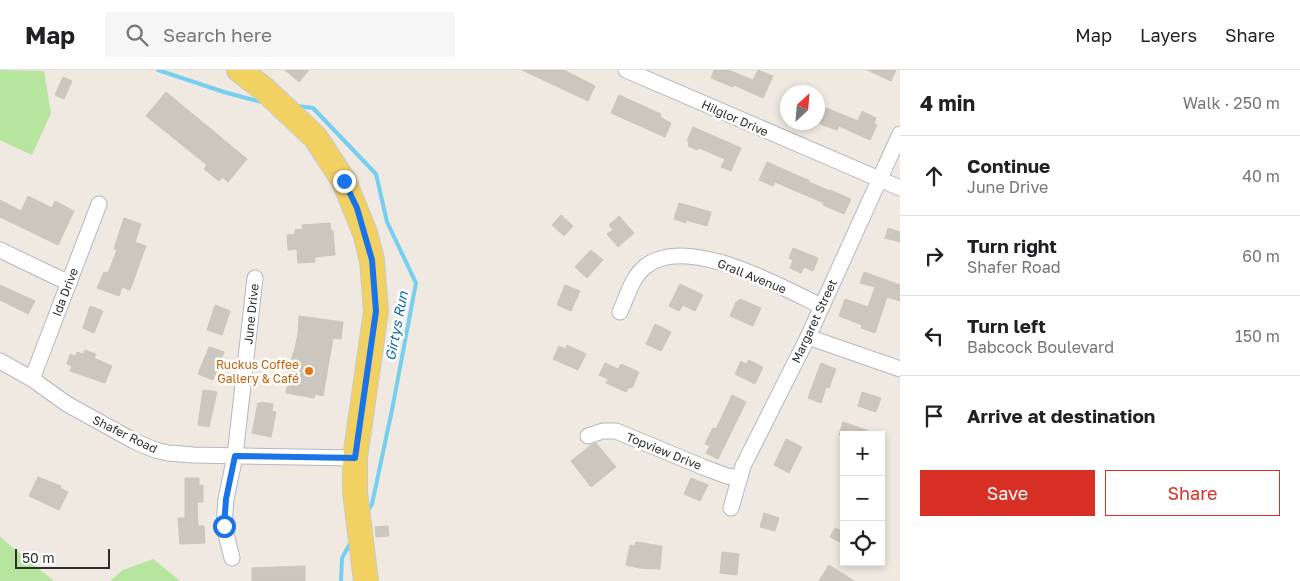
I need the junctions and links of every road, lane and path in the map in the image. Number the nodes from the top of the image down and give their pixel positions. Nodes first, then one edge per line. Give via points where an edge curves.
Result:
1 (239, 70) edge
2 (626, 70) edge
3 (900, 134) edge
4 (880, 181) junction
5 (900, 188) edge
6 (99, 204) dead end
7 (0, 250) edge
8 (255, 278) dead end
9 (69, 283) junction
10 (821, 306) junction
11 (620, 312) dead end
12 (808, 337) junction
13 (0, 361) edge
14 (900, 369) edge
15 (32, 379) junction
16 (588, 436) dead end
17 (235, 456) junction
18 (355, 458) junction
19 (740, 478) junction
20 (731, 508) dead end
21 (232, 558) dead end
22 (366, 581) edge

1 - 18 main road via 315,137 344,181 357,208 372,260 376,311
2 - 4 street, Hilglor Drive
3 - 4 street, Margaret Street
4 - 5 street, Hilglor Drive
4 - 10 street, Margaret Street
6 - 9 street, Ida Drive
7 - 9 street
8 - 17 street, June Drive
9 - 15 street, Ida Drive
10 - 11 street, Grall Avenue via 735,267 687,256 660,258 644,267 633,282
10 - 12 street, Margaret Street
12 - 14 street
12 - 19 street, Margaret Street via 743,466
13 - 15 street, Shafer Road
15 - 17 street, Shafer Road via 67,404 155,450
16 - 19 street, Topview Drive via 616,431 703,467
17 - 18 street, Shafer Road
17 - 21 street, June Drive via 224,526
18 - 22 main road via 358,520
19 - 20 street, Margaret Street

